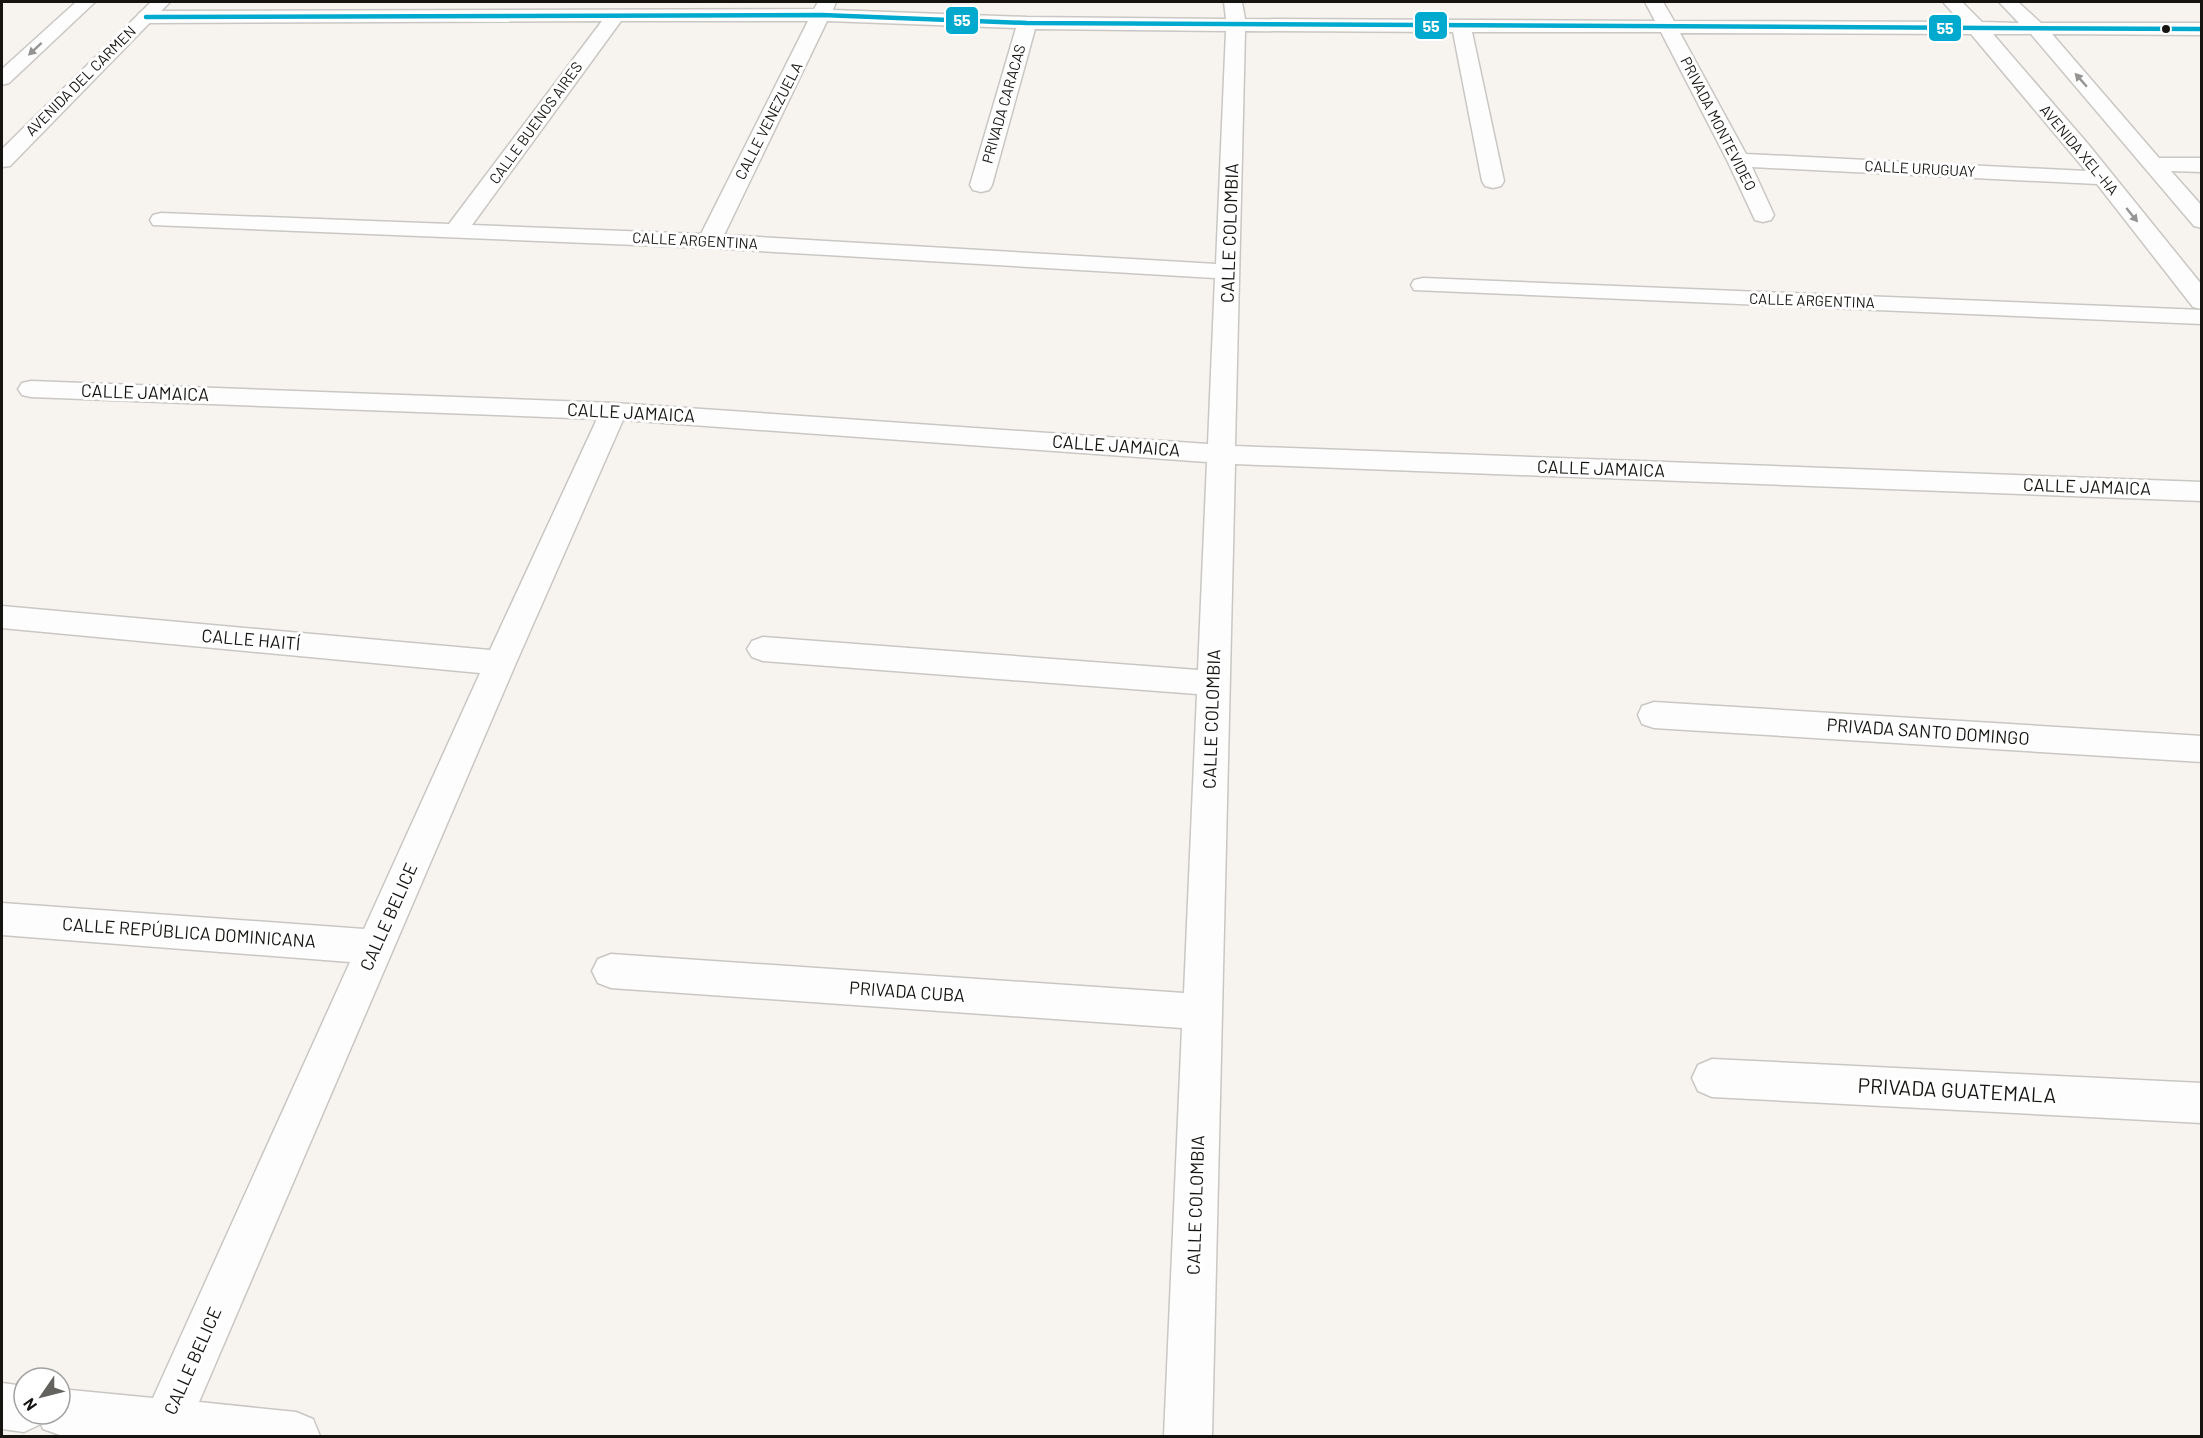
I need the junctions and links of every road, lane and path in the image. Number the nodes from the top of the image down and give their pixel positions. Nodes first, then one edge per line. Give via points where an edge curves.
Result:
1 (86, 2) edge
2 (162, 2) edge
3 (1654, 2) edge
4 (1952, 2) edge
5 (2008, 2) edge
6 (825, 8) edge
7 (406, 9) edge
8 (1235, 13) edge
9 (615, 15) junction
10 (146, 17) junction
11 (1027, 23) junction
12 (1461, 25) junction
13 (1668, 26) junction
14 (1978, 29) junction
15 (2037, 29) junction
16 (2202, 29) edge
17 (2, 80) edge
18 (1738, 160) junction
19 (2, 161) edge
20 (2152, 164) junction
21 (2202, 165) edge
22 (2102, 178) junction
23 (1493, 181) dead end
24 (981, 185) dead end
25 (1763, 215) dead end
26 (161, 220) dead end
27 (2202, 221) edge
28 (456, 231) junction
29 (709, 241) junction
30 (1229, 272) junction
31 (1423, 285) dead end
32 (2202, 302) edge
33 (2202, 317) edge
34 (31, 389) dead end
35 (614, 411) junction
36 (1221, 454) junction
37 (2202, 492) edge
38 (2, 617) edge
39 (763, 649) dead end
40 (500, 663) junction
41 (1213, 683) junction
42 (1654, 715) dead end
43 (2202, 749) edge
44 (2, 919) edge
45 (376, 947) junction
46 (611, 971) dead end
47 (1203, 1012) junction
48 (1712, 1078) dead end
49 (2202, 1103) edge
50 (72, 1413) edge
51 (166, 1423) junction
52 (296, 1437) edge
53 (1188, 1437) edge

1 -> 17 street
2 - 10 street, AVENIDA DEL CARMEN
3 - 13 street, PRIVADA MONTEVIDEO
4 - 14 street, AVENIDA XEL-HA
5 - 15 street
6 - 9 street, AVENIDA DEL CARMEN
6 - 11 street, AVENIDA DEL CARMEN
6 - 29 street, CALLE VENEZUELA
7 - 9 street, AVENIDA DEL CARMEN
7 - 10 street, AVENIDA DEL CARMEN
8 - 11 street, AVENIDA DEL CARMEN
8 - 12 street, AVENIDA DEL CARMEN
8 - 30 street, CALLE COLOMBIA
9 - 28 street, CALLE BUENOS AIRES
10 - 19 street, AVENIDA DEL CARMEN
11 - 24 street, PRIVADA CARACAS
12 - 13 street, AVENIDA DEL CARMEN
12 - 23 street
13 - 14 street, AVENIDA DEL CARMEN
13 - 18 street, PRIVADA MONTEVIDEO
14 - 15 street, AVENIDA DEL CARMEN
14 - 22 street, AVENIDA XEL-HA
15 - 16 street, AVENIDA DEL CARMEN
20 -> 15 street
18 - 22 street, CALLE URUGUAY
18 - 25 street, PRIVADA MONTEVIDEO
20 - 21 street
20 - 27 street
22 -> 32 street, AVENIDA XEL-HA
26 - 28 street, CALLE ARGENTINA
28 - 29 street, CALLE ARGENTINA
29 - 30 street, CALLE ARGENTINA
30 - 36 street, CALLE COLOMBIA
31 - 33 street, CALLE ARGENTINA
34 - 35 street, CALLE JAMAICA
35 - 36 street, CALLE JAMAICA
35 - 40 street, CALLE BELICE
36 - 37 street, CALLE JAMAICA
36 - 41 street, CALLE COLOMBIA
38 - 40 street, CALLE HAITÍ
39 - 41 street
40 - 45 street, CALLE BELICE
41 - 47 street, CALLE COLOMBIA
42 - 43 street, PRIVADA SANTO DOMINGO
44 - 45 street, CALLE REPÚBLICA DOMINICANA
45 - 51 street, CALLE BELICE
46 - 47 street, PRIVADA CUBA
47 - 53 street, CALLE COLOMBIA
48 - 49 street, PRIVADA GUATEMALA
50 - 51 street
51 - 52 street

